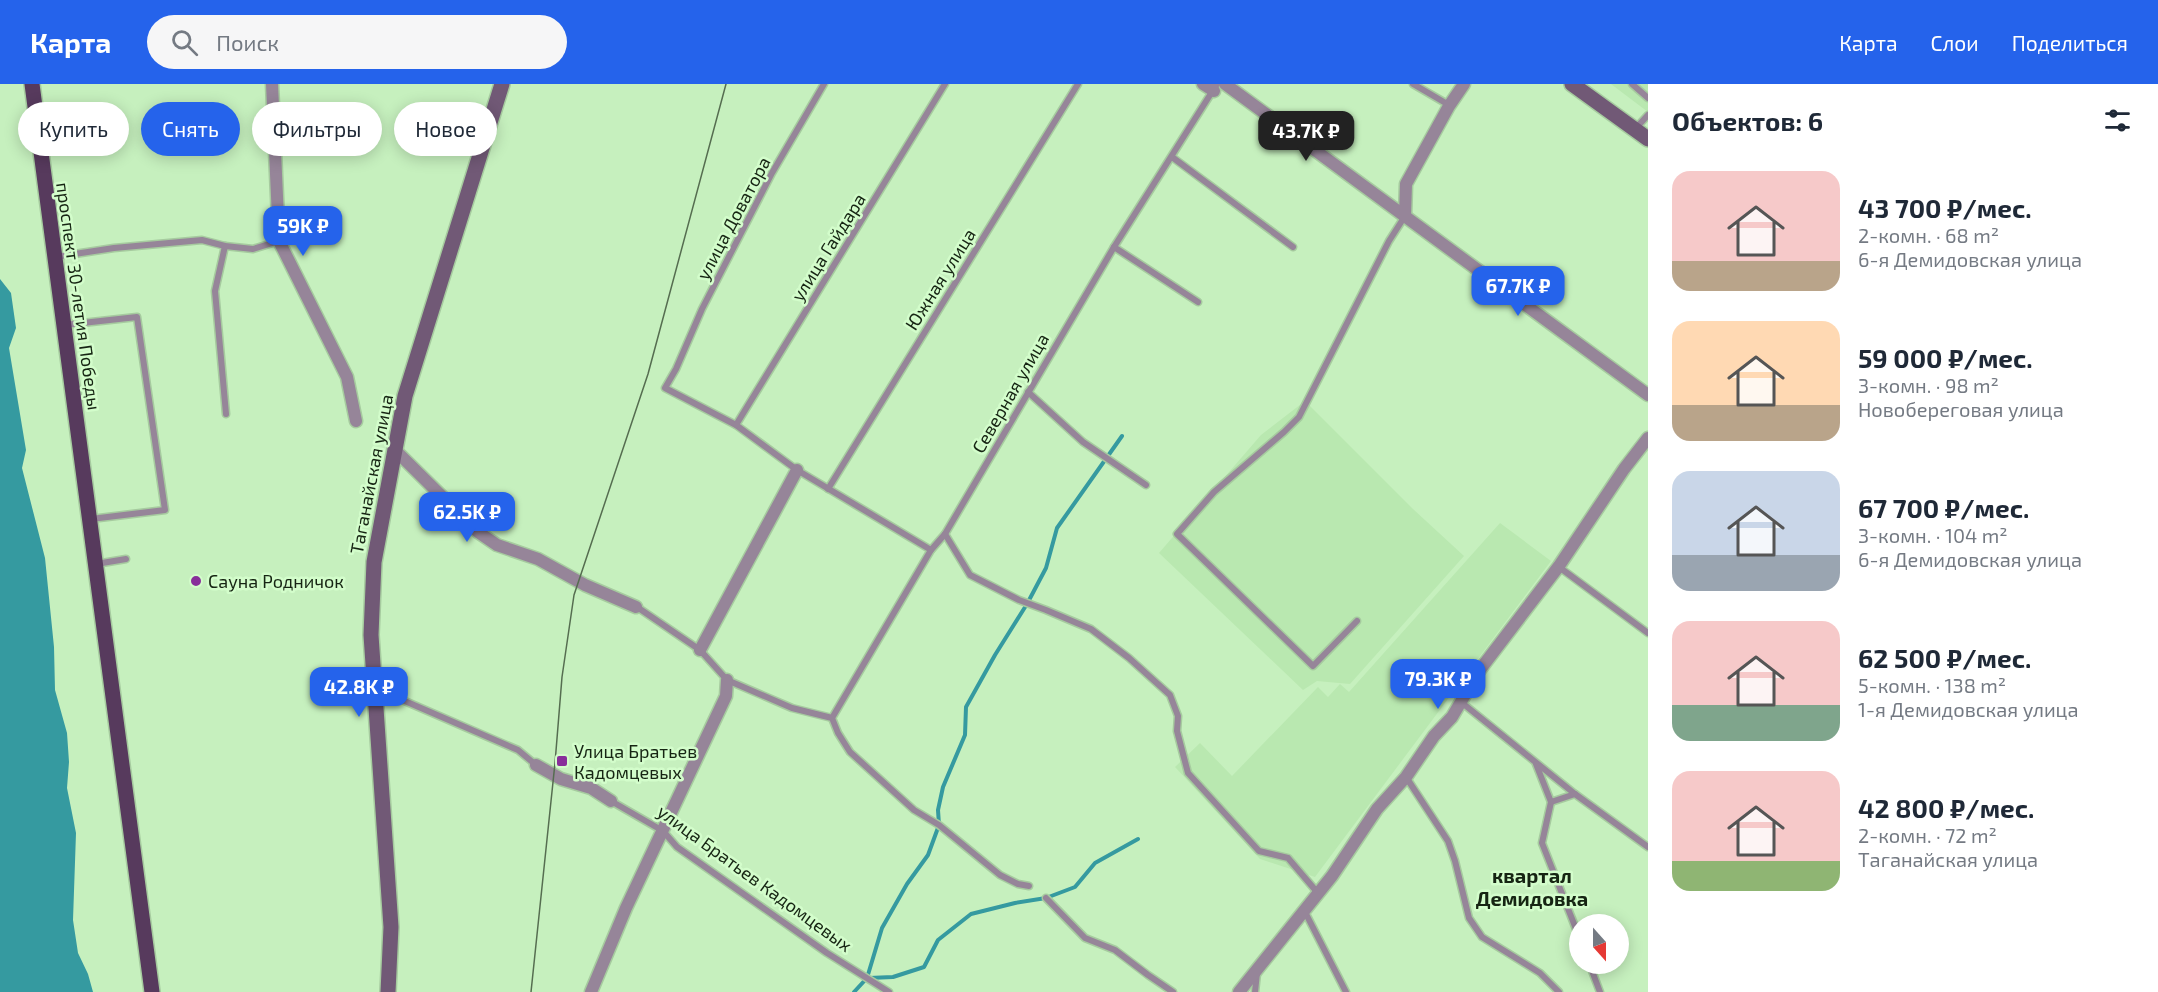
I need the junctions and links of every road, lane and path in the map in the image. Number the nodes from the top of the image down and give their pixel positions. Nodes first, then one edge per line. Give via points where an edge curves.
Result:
1 (32, 84) edge
2 (272, 84) edge
3 (502, 84) edge
4 (824, 84) edge
5 (945, 84) edge
6 (1078, 84) edge
7 (1203, 84) edge
8 (1413, 84) edge
9 (1464, 84) edge
10 (1572, 84) edge
11 (1632, 84) edge
12 (1219, 86) edge
13 (1648, 98) edge
14 (1449, 106) junction
15 (1648, 115) edge
16 (1634, 129) junction
17 (1648, 139) edge
18 (1172, 157) junction
19 (1405, 216) junction
20 (279, 241) junction
21 (225, 246) junction
22 (1114, 247) junction
23 (1293, 248) dead end
24 (54, 257) junction
25 (1198, 302) dead end
26 (64, 325) junction
27 (1028, 392) junction
28 (1648, 395) edge
29 (226, 414) dead end
30 (356, 421) dead end
31 (736, 425) junction
32 (1648, 438) edge
33 (394, 449) junction
34 (797, 470) junction
35 (1146, 485) dead end
36 (828, 489) junction
37 (89, 520) junction
38 (945, 534) junction
39 (931, 550) junction
40 (126, 559) dead end
41 (95, 564) junction
42 (1559, 566) junction
43 (636, 607) joint
44 (1357, 621) dead end
45 (1648, 633) edge
46 (700, 650) junction
47 (727, 680) junction
48 (373, 687) junction
49 (1460, 702) junction
50 (832, 718) junction
51 (1535, 761) junction
52 (536, 765) joint
53 (1406, 777) junction
54 (1575, 794) junction
55 (611, 801) joint
56 (1551, 802) junction
57 (663, 831) junction
58 (1648, 848) edge
59 (1029, 886) dead end
60 (1317, 892) junction
61 (1046, 898) dead end
62 (1304, 910) junction
63 (1570, 914) edge
64 (1257, 969) junction
65 (1593, 974) edge
66 (152, 992) edge
67 (388, 992) edge
68 (591, 992) edge
69 (889, 992) edge
70 (1173, 992) edge
71 (1239, 992) edge
72 (1255, 992) edge
73 (1346, 992) edge
74 (1559, 992) edge
75 (1600, 992) edge

1 - 24 main road, проспект 30-летия Победы
2 - 20 street
3 - 33 main road, Таганайская улица via 405,396
4 - 31 lane, улица Доватора via 772,173 665,388
5 - 31 lane, улица Гайдара
6 - 36 lane, Южная улица
7 - 12 street
8 - 14 lane
9 - 14 street
10 - 16 main road
11 - 13 lane
12 - 18 lane, Северная улица
12 - 19 street
14 - 19 street via 1406,184
15 - 16 lane
16 - 17 main road
18 - 22 lane, Северная улица
18 - 23 lane
19 - 28 street
19 - 44 lane via 1299,417 1214,492 1177,534 1313,666
20 - 21 lane via 253,249
20 - 30 street via 347,377
21 - 24 lane via 202,240
21 - 29 lane via 215,291
22 - 25 lane
22 - 27 lane, Северная улица
24 - 26 main road, проспект 30-летия Победы
26 - 37 main road, проспект 30-летия Победы
26 - 37 lane via 137,317 165,510
27 - 35 lane via 1083,442
27 - 38 lane, Северная улица
31 - 34 lane
32 - 42 street
33 - 43 street via 478,532 497,545 538,559
33 - 48 main road, Таганайская улица via 374,562
34 - 36 lane
34 - 46 street
36 - 39 lane
37 - 41 main road, проспект 30-летия Победы
38 - 39 lane, Северная улица
38 - 60 lane via 970,574 1018,600 1091,629 1170,695 1178,716 1176,731 1188,773 1259,851 1288,858
39 - 50 lane, Северная улица
40 - 41 lane
41 - 66 main road, проспект 30-летия Победы
42 - 45 lane
42 - 49 street
43 - 46 lane
46 - 47 lane
47 - 50 lane via 792,708
47 - 57 street via 726,696
48 - 52 lane, улица Братьев Кадомцевых via 518,750
48 - 67 main road, Таганайская улица via 390,927
49 - 51 lane
49 - 53 street
50 - 59 lane via 850,752 914,810 939,825 1000,875
51 - 54 lane
51 - 56 lane
52 - 55 street, улица Братьев Кадомцевых via 561,780 591,788
53 - 60 street via 1377,809
53 - 74 lane via 1448,841 1469,918 1482,937 1540,973
54 - 56 lane
54 - 58 lane
55 - 57 lane, улица Братьев Кадомцевых
56 - 63 lane via 1542,843
57 - 68 street
57 - 69 lane, улица Братьев Кадомцевых via 677,848
60 - 62 street
61 - 70 lane via 1085,938 1115,950
62 - 64 street
62 - 73 lane
64 - 71 street
64 - 72 lane
65 - 75 lane

